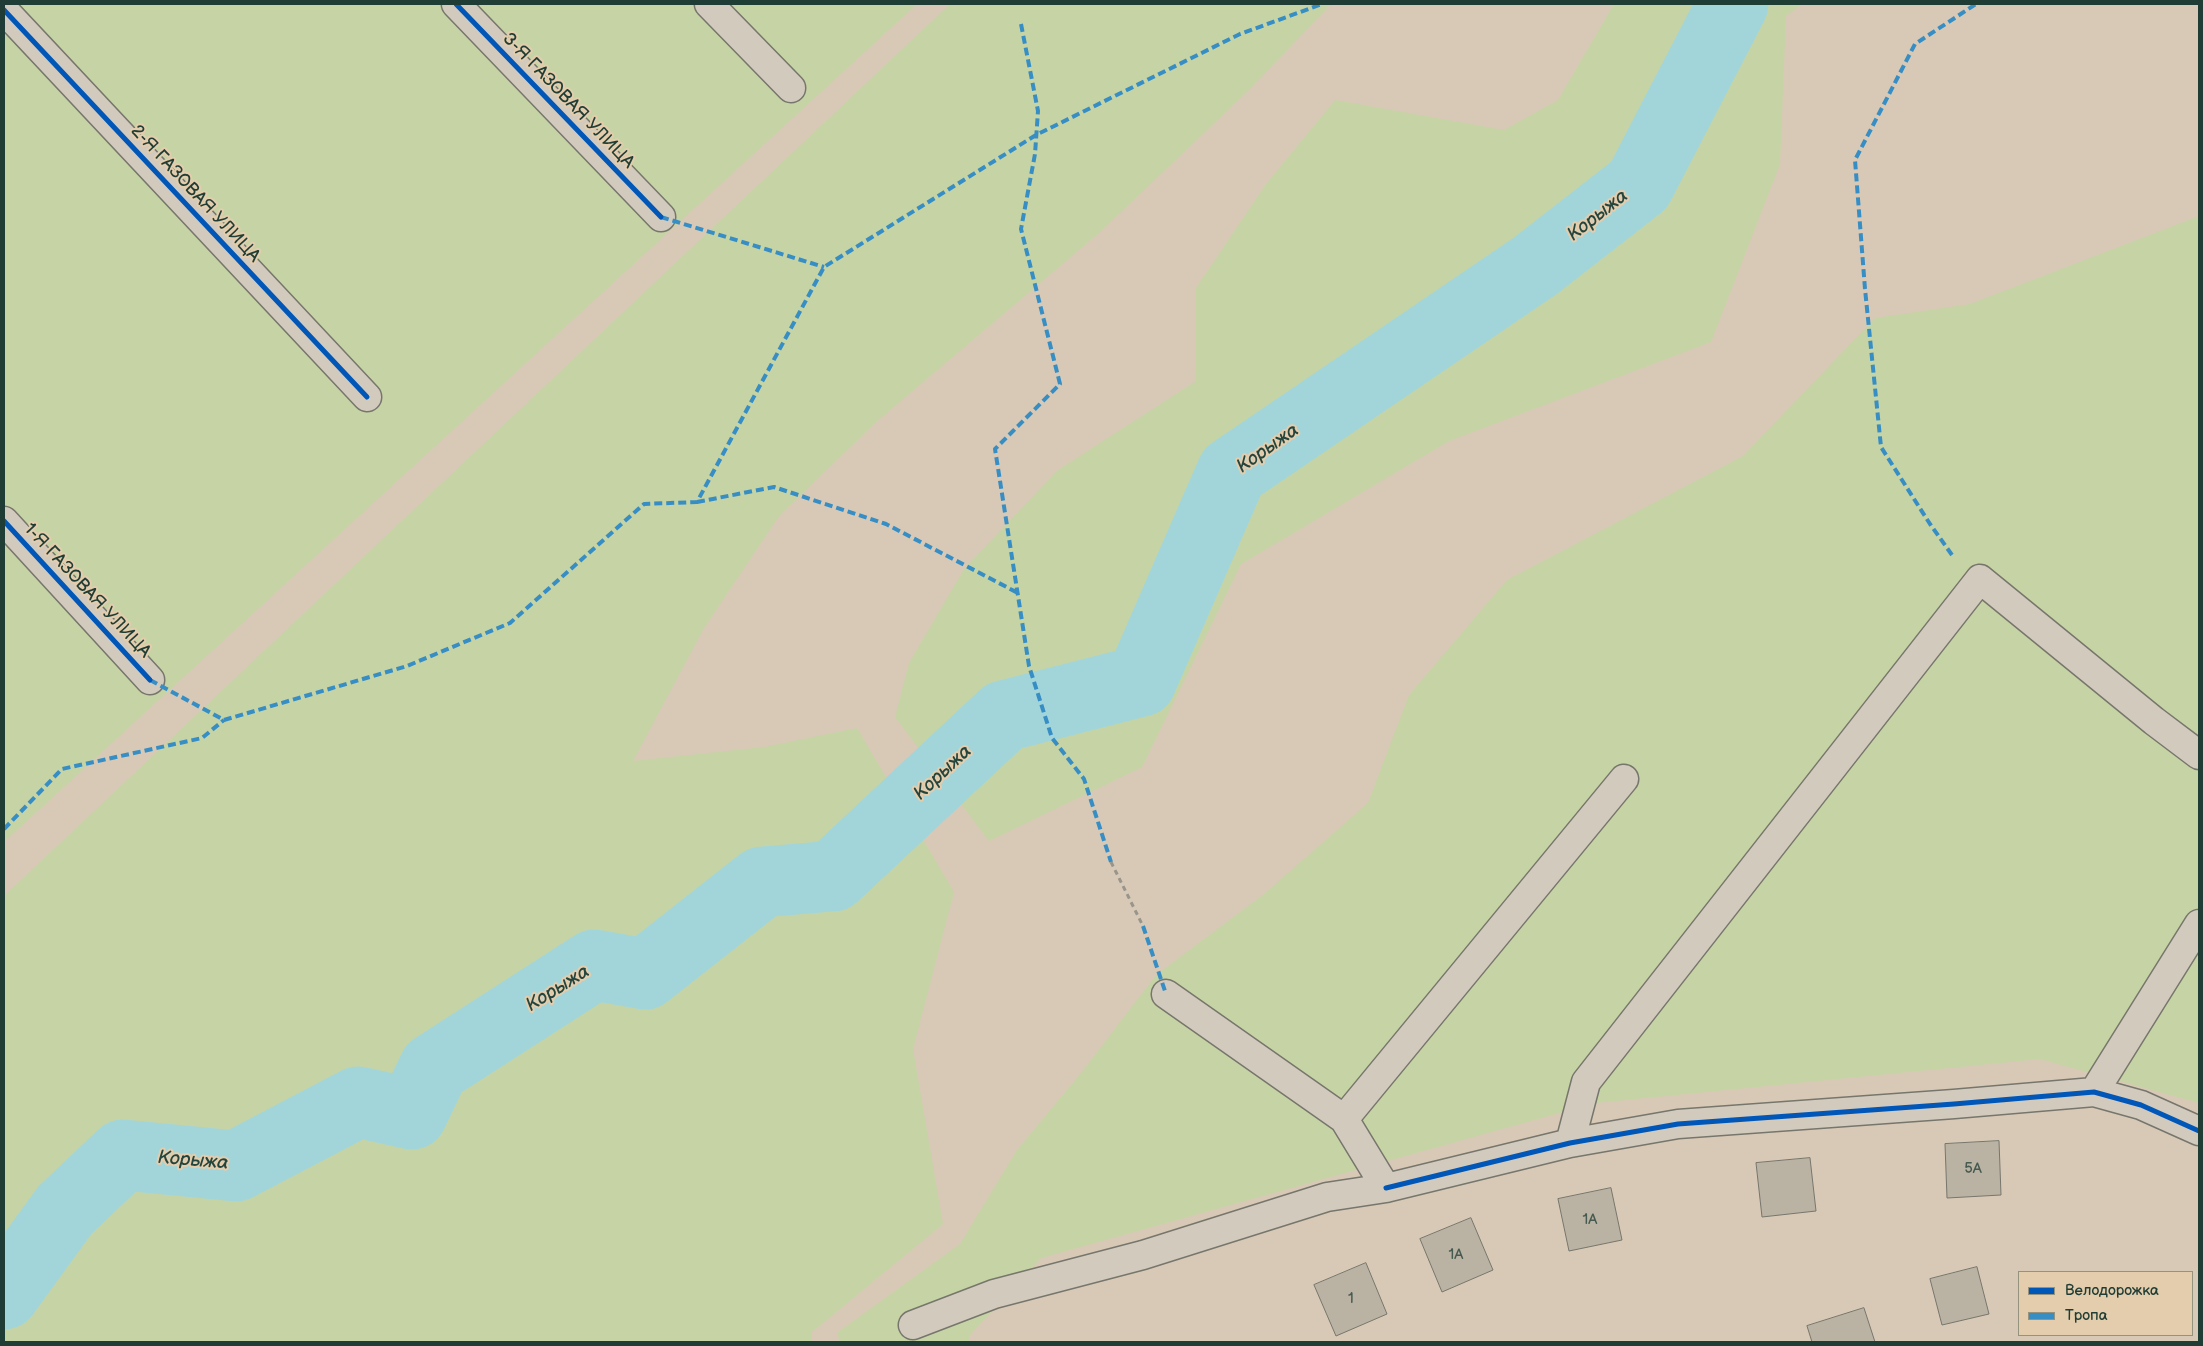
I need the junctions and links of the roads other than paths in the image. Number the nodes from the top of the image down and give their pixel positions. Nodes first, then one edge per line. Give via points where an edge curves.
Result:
1 (456, 4) edge
2 (710, 4) edge
3 (4, 10) edge
4 (791, 88) dead end
5 (661, 217) dead end
6 (367, 397) dead end
7 (4, 521) edge
8 (150, 680) dead end
9 (2199, 755) edge
10 (1624, 779) dead end
11 (2199, 924) edge
12 (1166, 994) dead end
13 (2094, 1092) junction
14 (1344, 1119) junction
15 (2199, 1131) edge
16 (1570, 1143) junction
17 (1386, 1188) junction
18 (914, 1325) dead end

1 - 5 street, 3-Я ГАЗОВАЯ УЛИЦА
2 - 4 street
3 - 6 street, 2-Я ГАЗОВАЯ УЛИЦА
7 - 8 street, 1-Я ГАЗОВАЯ УЛИЦА
9 - 16 street via 1980,579 1586,1082
10 - 14 street
11 - 13 street
12 - 14 street
13 - 15 street via 2141,1105
13 - 16 street via 1678,1124
14 - 17 street
16 - 17 street
17 - 18 street via 1327,1197 1143,1255 994,1294

